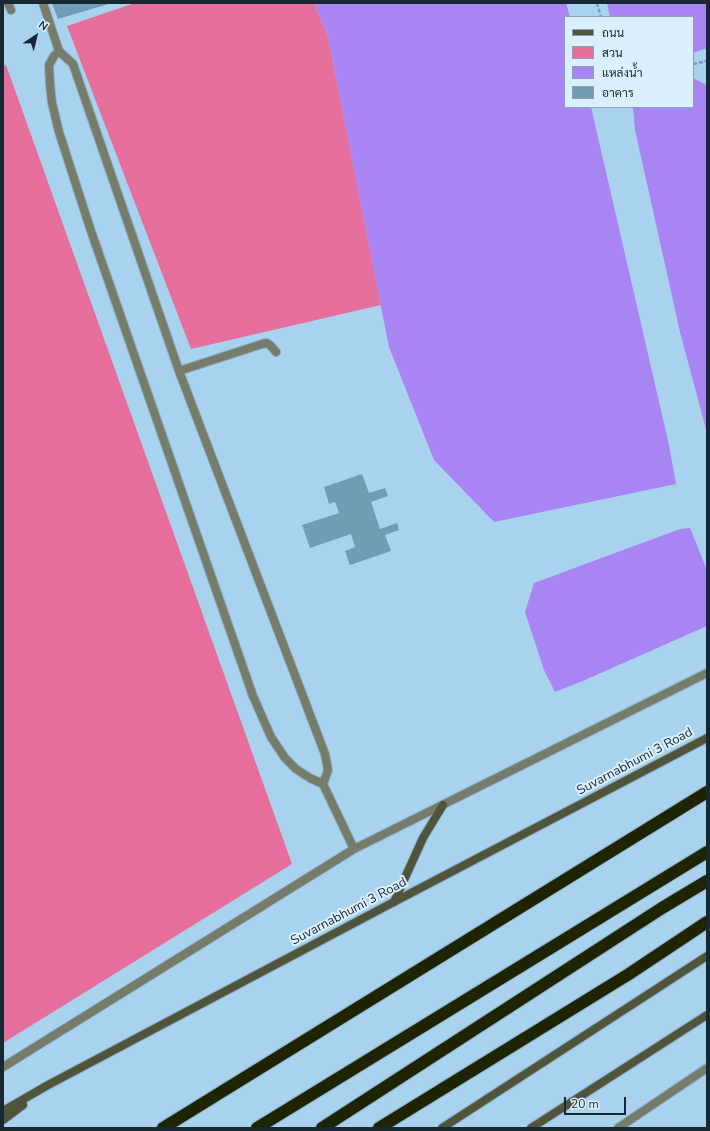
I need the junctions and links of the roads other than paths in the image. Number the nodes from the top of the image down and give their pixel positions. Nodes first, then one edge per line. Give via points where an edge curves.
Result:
1 (43, 3) edge
2 (59, 51) junction
3 (276, 352) dead end
4 (179, 371) junction
5 (707, 673) edge
6 (707, 738) edge
7 (322, 784) junction
8 (707, 792) edge
9 (443, 805) junction
10 (354, 849) junction
11 (707, 852) edge
12 (707, 881) edge
13 (394, 902) junction
14 (707, 922) edge
15 (707, 956) edge
16 (707, 1015) edge
17 (3, 1067) edge
18 (707, 1068) edge
19 (48, 1085) junction
20 (3, 1111) edge
21 (3, 1120) edge
22 (163, 1128) edge
23 (257, 1128) edge
24 (322, 1128) edge
25 (379, 1128) edge
26 (442, 1128) edge
27 (531, 1128) edge
28 (618, 1128) edge

1 - 2 street
2 - 4 street via 73,64
2 - 7 street via 49,65 52,103 59,132 253,696 271,738 286,758 296,768
3 - 4 street via 267,343
4 - 7 street via 325,754 328,770
5 - 9 street
6 - 13 main road, Suvarnabhumi 3 Road
7 - 10 street
8 - 22 highway
9 - 10 street
9 - 13 main road via 423,838
10 - 17 street
11 - 23 highway
12 - 24 highway
13 - 19 main road, Suvarnabhumi 3 Road
14 - 25 highway via 629,974
15 - 26 main road
16 - 27 main road
18 - 28 street
19 - 20 main road, Suvarnabhumi 3 Road
19 - 21 main road

